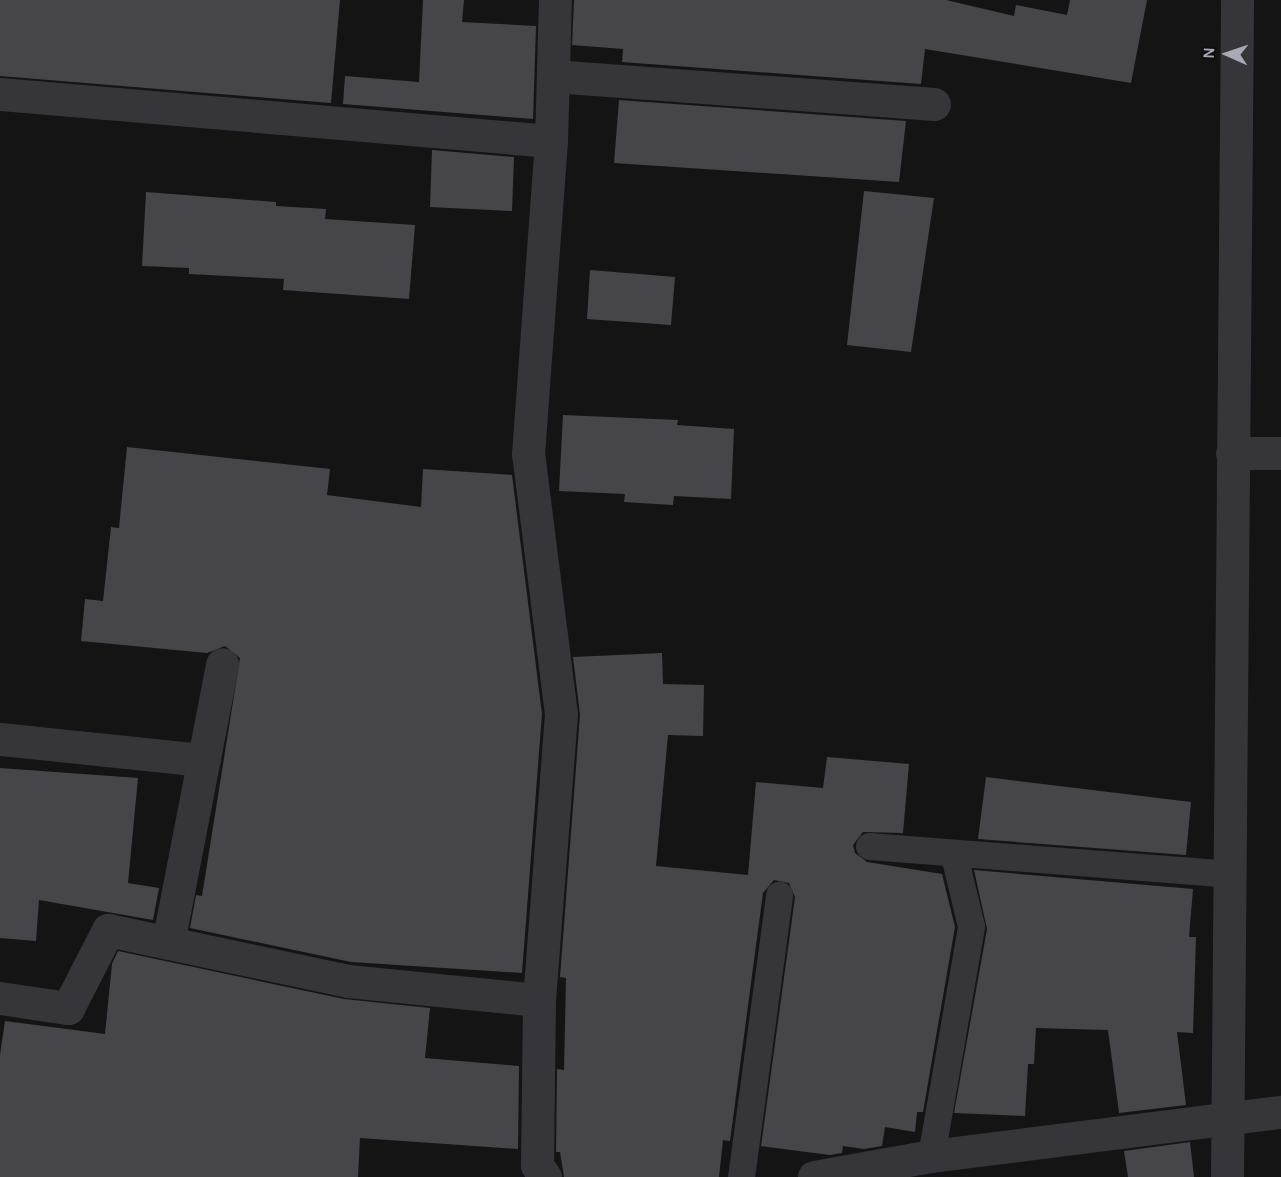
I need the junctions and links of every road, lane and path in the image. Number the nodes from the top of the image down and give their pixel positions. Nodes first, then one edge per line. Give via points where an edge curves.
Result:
1 (555, 0) edge
2 (1237, 0) edge
3 (553, 76) junction
4 (0, 94) edge
5 (934, 104) dead end
6 (551, 141) junction
7 (1232, 453) junction
8 (1281, 453) edge
9 (222, 664) dead end
10 (0, 739) edge
11 (204, 760) junction
12 (869, 846) dead end
13 (954, 855) junction
14 (1229, 874) junction
15 (779, 895) dead end
16 (168, 943) junction
17 (0, 998) edge
18 (538, 1000) junction
19 (1281, 1112) edge
20 (1228, 1118) junction
21 (931, 1156) junction
22 (545, 1177) edge
23 (741, 1177) edge
24 (814, 1177) edge
25 (1227, 1177) edge

1 - 3 street
2 - 7 street
3 - 5 street
3 - 6 street
4 - 6 street
6 - 18 street via 528,454 561,714
7 - 8 street
7 - 14 street
9 - 11 street
10 - 11 street
11 - 16 street
12 - 13 lane
13 - 14 lane
13 - 21 lane via 971,926
14 - 20 street
15 - 23 lane
16 - 17 street via 108,930 68,1008
16 - 18 street via 348,981
18 - 22 street via 537,1165
19 - 20 street
20 - 21 street
20 - 25 street
21 - 24 street

